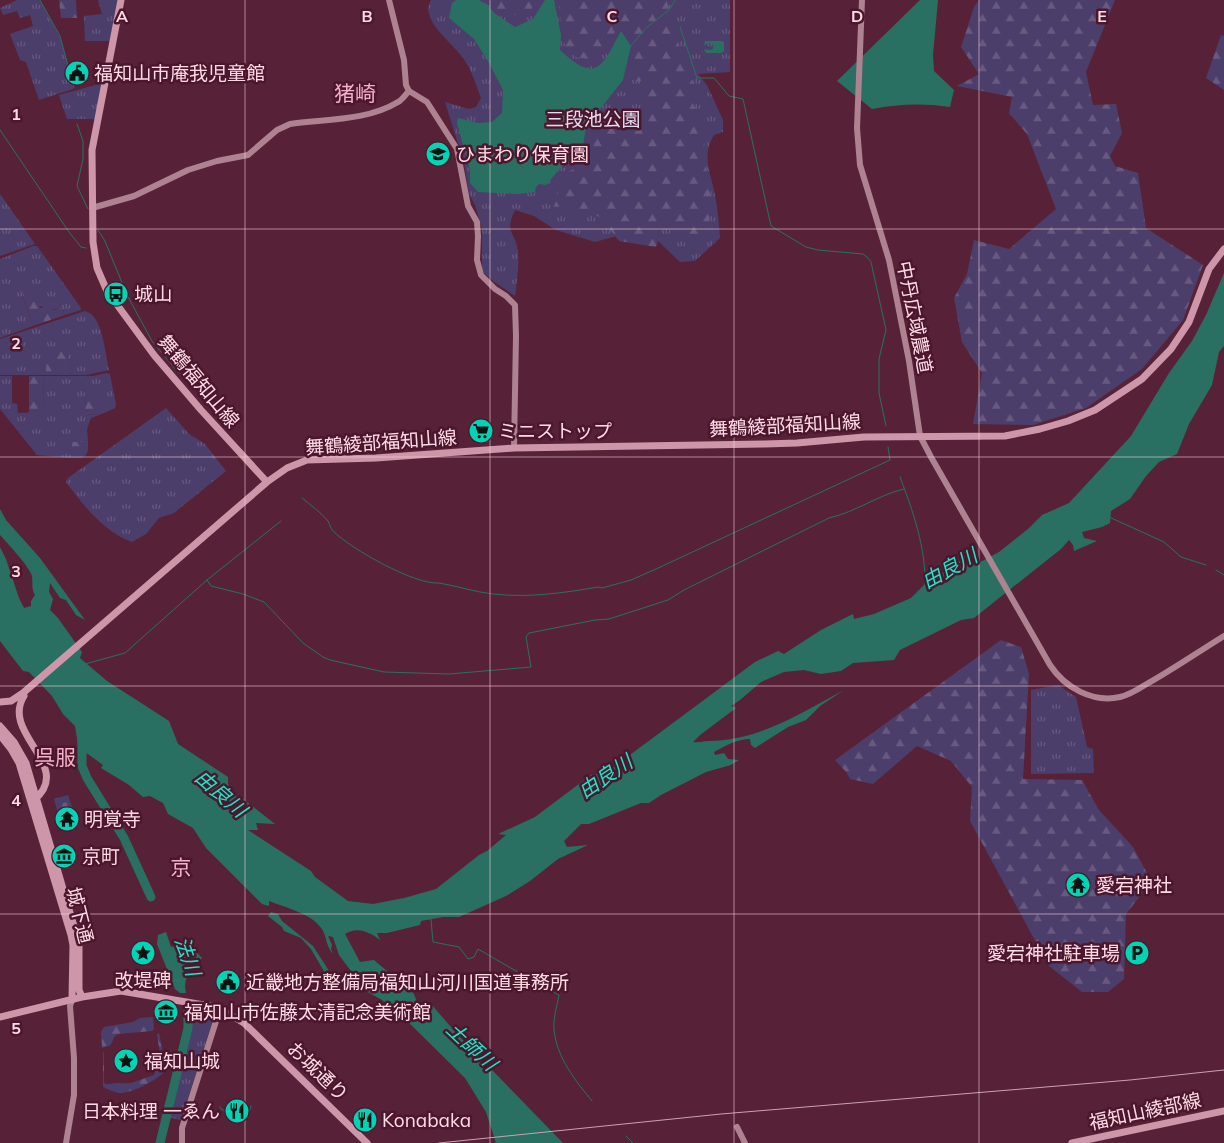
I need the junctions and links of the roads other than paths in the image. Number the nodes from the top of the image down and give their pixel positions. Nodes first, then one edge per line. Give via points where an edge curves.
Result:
1 (121, 0) edge
2 (389, 0) edge
3 (862, 0) edge
4 (409, 91) junction
5 (92, 208) junction
6 (1224, 249) edge
7 (920, 436) junction
8 (514, 448) junction
9 (267, 482) junction
10 (1224, 636) edge
11 (0, 702) edge
12 (13, 704) junction
13 (0, 726) edge
14 (0, 734) edge
15 (34, 800) junction
16 (79, 947) junction
17 (82, 997) junction
18 (72, 1000) junction
19 (221, 1010) junction
20 (0, 1017) edge
21 (1224, 1111) edge
22 (737, 1127) dead end
23 (66, 1143) edge
24 (182, 1143) edge
25 (368, 1143) edge
26 (745, 1143) edge
27 (1072, 1143) edge

1 - 5 main road, 舞鶴福知山線 via 92,150
2 - 4 street
3 - 7 street, 中丹広域農道 via 857,128 860,165 898,299
4 - 5 street via 398,102 368,114 282,126 248,155 188,170 134,196
4 - 8 street via 427,102 457,149 468,206 477,222 477,260 481,275 515,305
5 - 9 main road, 舞鶴福知山線 via 94,255 107,291 177,383
6 - 7 main road, 舞鶴綾部福知山線 via 1209,270 1189,322 1172,349 1142,379 1112,400 1068,421 1005,436
7 - 8 main road, 舞鶴綾部福知山線 via 766,444
7 - 10 street, 中丹広域農道 via 1043,653 1056,674 1075,689 1092,696 1122,697
8 - 9 main road, 舞鶴綾部福知山線 via 307,460 287,468
9 - 12 main road
11 - 12 main road
12 - 15 main road via 16,724 43,769 45,784
13 - 15 main road, 城下通 via 22,754
14 - 15 main road, 城下通 via 16,757
15 - 16 main road, 城下通
15 - 18 main road, 城下通 via 73,945
16 - 17 main road, 城下通 via 79,990
16 - 18 main road, 城下通
17 - 18 main road, お城通り
17 - 19 main road, お城通り via 129,992
18 - 20 main road, お城通り
18 - 23 street via 74,1095
19 - 24 street via 182,1128
19 - 25 main road, お城通り via 244,1023
21 - 27 main road, 福知山綾部線
22 - 26 street

